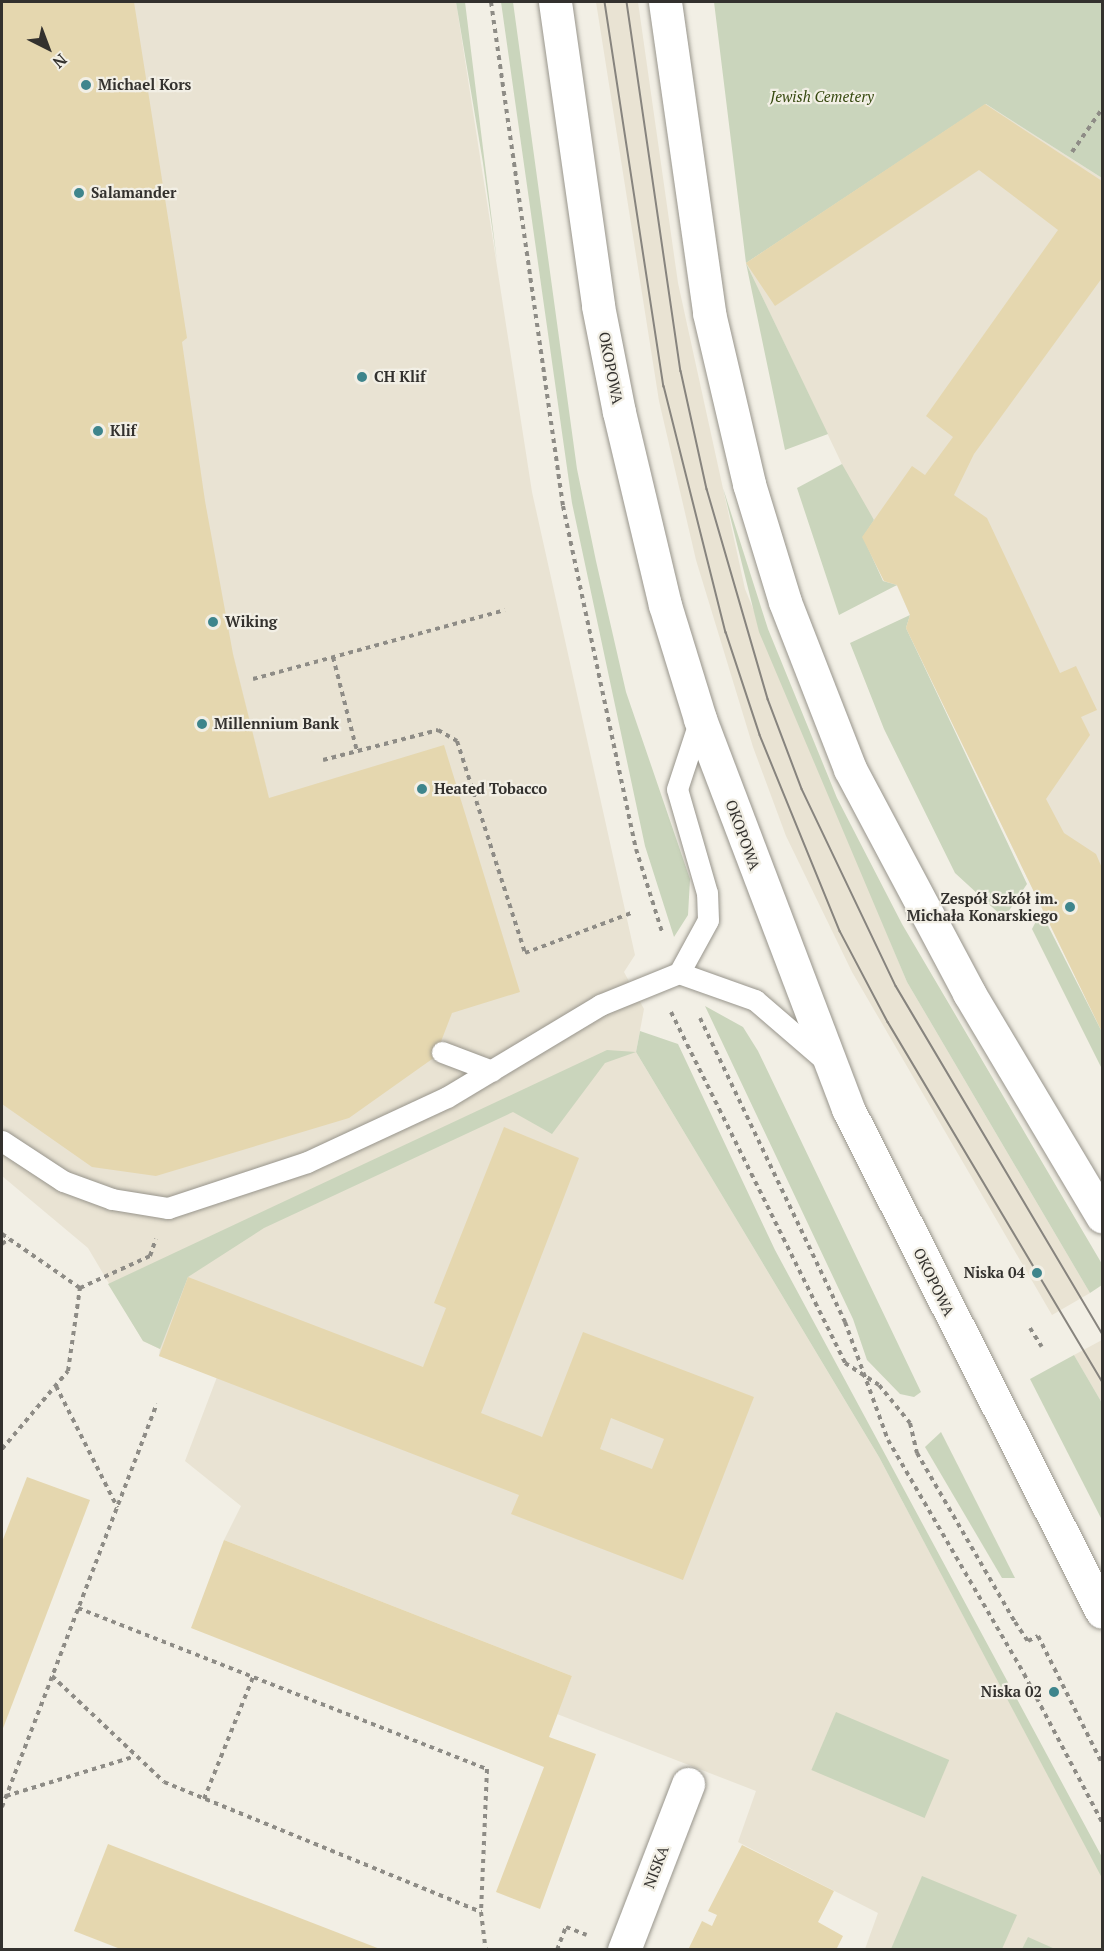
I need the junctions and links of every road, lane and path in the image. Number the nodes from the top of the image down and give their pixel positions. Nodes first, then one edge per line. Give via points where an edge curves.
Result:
1 (491, 2) edge
2 (555, 2) edge
3 (665, 2) edge
4 (1102, 109) edge
5 (1072, 152) dead end
6 (505, 610) dead end
7 (333, 657) junction
8 (253, 679) dead end
9 (700, 718) junction
10 (357, 751) junction
11 (323, 760) dead end
12 (634, 912) dead end
13 (663, 937) dead end
14 (679, 972) junction
15 (664, 1001) dead end
16 (697, 1012) dead end
17 (442, 1052) dead end
18 (827, 1062) junction
19 (492, 1071) junction
20 (2, 1141) edge
21 (168, 1208) junction
22 (1102, 1216) edge
23 (2, 1234) edge
24 (9, 1239) junction
25 (2, 1244) edge
26 (81, 1288) junction
27 (1030, 1328) dead end
28 (1042, 1347) dead end
29 (863, 1380) junction
30 (56, 1386) junction
31 (157, 1404) dead end
32 (2, 1449) edge
33 (117, 1508) junction
34 (78, 1608) junction
35 (1102, 1612) edge
36 (52, 1676) junction
37 (253, 1677) junction
38 (133, 1757) junction
39 (1102, 1763) edge
40 (688, 1784) dead end
41 (6, 1796) junction
42 (204, 1799) junction
43 (2, 1807) edge
44 (1102, 1822) edge
45 (481, 1912) junction
46 (486, 1950) edge
47 (624, 1950) edge

1 - 13 path via 563,506 636,849
2 - 9 main road, OKOPOWA via 617,400 665,605
3 - 22 main road via 709,313 749,484 785,602 850,769 969,993
4 - 5 path
6 - 7 path
7 - 8 path
7 - 10 path
9 - 14 lane via 677,789 706,892 708,920
9 - 18 main road, OKOPOWA
10 - 11 path
10 - 12 path via 438,730 457,741 525,953
14 - 18 lane via 755,1000
14 - 19 lane via 600,1005
15 - 29 path via 690,1043 845,1363
16 - 29 path via 845,1322
17 - 19 lane
18 - 35 main road, OKOPOWA
19 - 21 lane via 307,1162
20 - 21 lane via 63,1181 112,1199
21 - 26 path via 150,1256
23 - 24 path
24 - 25 path
24 - 26 path
26 - 30 path via 68,1371
27 - 28 path
29 - 39 path via 879,1386 910,1423 917,1453 1015,1622 1028,1641 1038,1636
29 - 44 path via 888,1440 1024,1674
30 - 32 path
30 - 33 path
31 - 33 path
33 - 34 path
34 - 36 path
34 - 37 path
36 - 38 path
36 - 41 path
37 - 42 path
37 - 45 path via 487,1769
38 - 41 path
38 - 42 path via 164,1782
40 - 47 main road, NISKA
41 - 43 path
42 - 45 path
45 - 46 path

